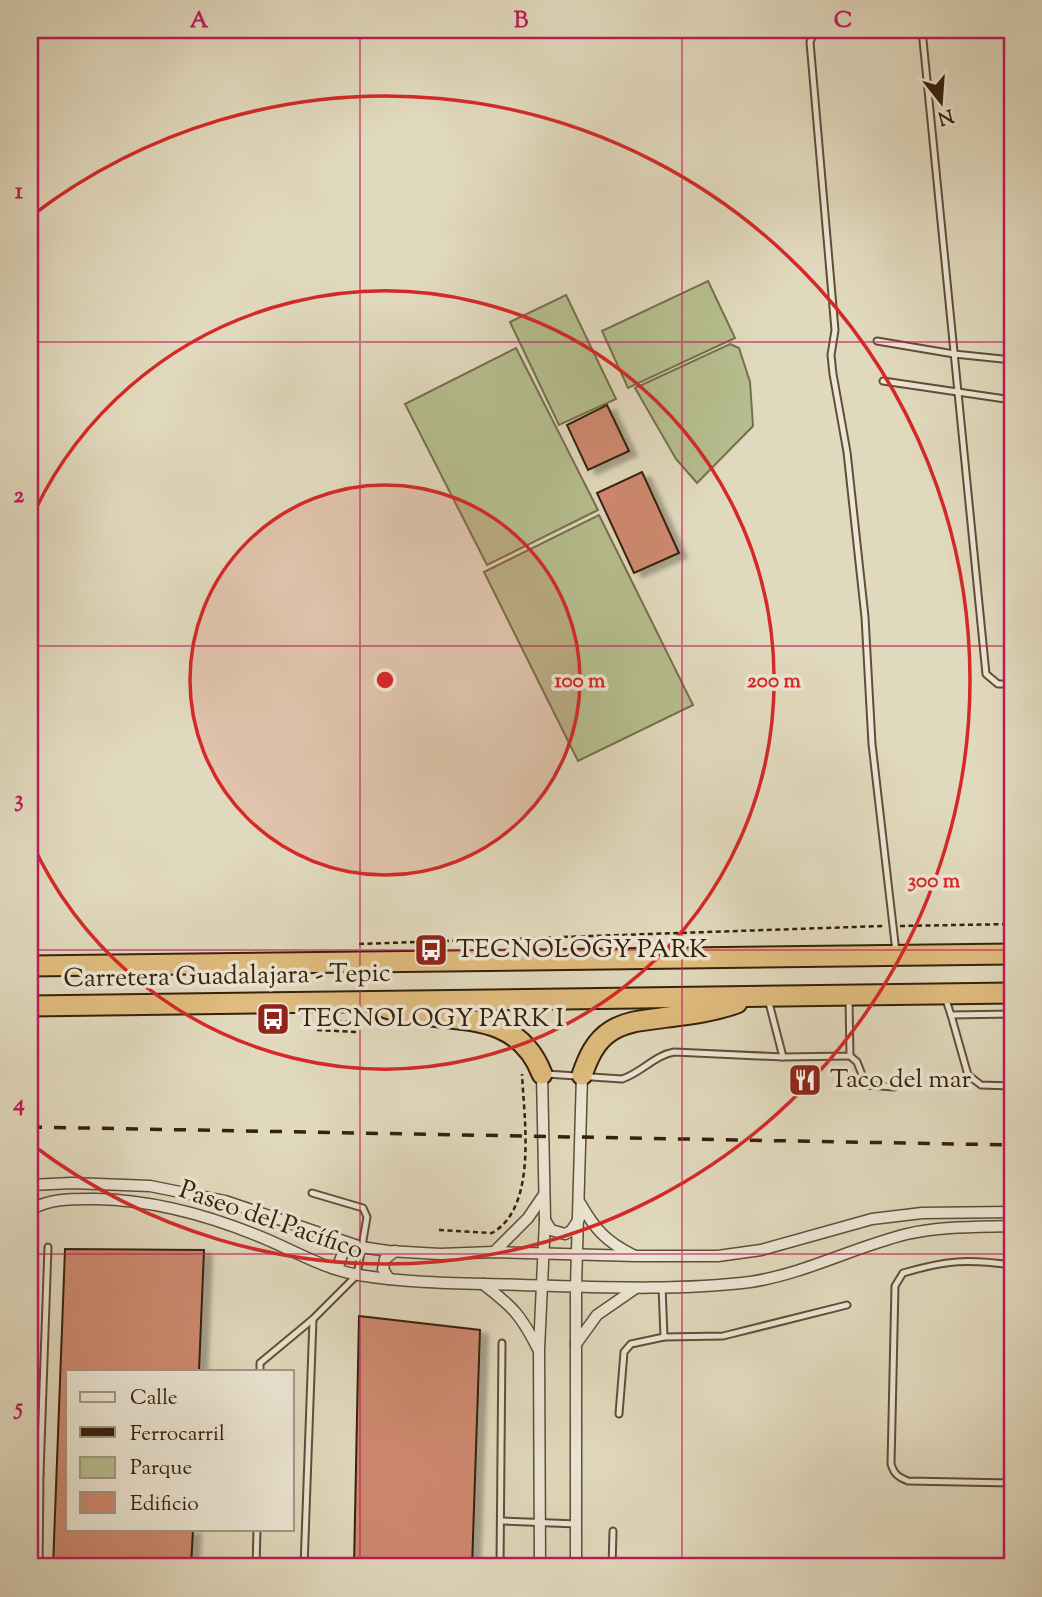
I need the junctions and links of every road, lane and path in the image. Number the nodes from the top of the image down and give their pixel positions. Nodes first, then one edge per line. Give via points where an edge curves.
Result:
1 (815, 30) edge
2 (922, 30) edge
3 (877, 341) dead end
4 (954, 354) junction
5 (1012, 360) edge
6 (883, 381) dead end
7 (957, 393) junction
8 (1012, 400) edge
9 (1012, 684) edge
10 (1012, 924) edge
11 (893, 926) junction
12 (359, 944) dead end
13 (1012, 954) edge
14 (897, 956) junction
15 (30, 966) edge
16 (943, 993) junction
17 (1012, 993) edge
18 (849, 994) junction
19 (762, 995) junction
20 (365, 1002) junction
21 (30, 1006) edge
22 (1012, 1014) edge
23 (951, 1015) junction
24 (384, 1023) dead end
25 (356, 1032) dead end
26 (850, 1056) junction
27 (783, 1057) junction
28 (522, 1072) dead end
29 (542, 1074) junction
30 (582, 1075) junction
31 (1012, 1086) edge
32 (894, 1087) dead end
33 (30, 1185) edge
34 (312, 1193) dead end
35 (543, 1195) junction
36 (580, 1202) junction
37 (30, 1210) edge
38 (1012, 1212) edge
39 (579, 1219) junction
40 (545, 1220) junction
41 (1012, 1226) edge
42 (439, 1230) dead end
43 (339, 1241) junction
44 (48, 1247) dead end
45 (361, 1247) junction
46 (395, 1251) junction
47 (494, 1252) junction
48 (543, 1253) junction
49 (578, 1255) junction
50 (636, 1256) junction
51 (1012, 1265) edge
52 (332, 1269) junction
53 (357, 1275) junction
54 (389, 1279) junction
55 (483, 1284) junction
56 (542, 1285) junction
57 (576, 1286) junction
58 (662, 1286) junction
59 (638, 1287) junction
60 (846, 1305) dead end
61 (313, 1320) junction
62 (663, 1337) junction
63 (502, 1343) dead end
64 (576, 1344) junction
65 (538, 1349) junction
66 (260, 1370) edge
67 (619, 1414) dead end
68 (30, 1472) edge
69 (40, 1473) junction
70 (1012, 1483) edge
71 (501, 1521) junction
72 (540, 1523) junction
73 (577, 1524) junction
74 (257, 1530) edge
75 (613, 1531) dead end
76 (39, 1567) edge
77 (257, 1567) edge
78 (304, 1567) edge
79 (500, 1567) edge
80 (540, 1567) edge
81 (576, 1567) edge
82 (612, 1567) edge

1 - 11 lane via 810,42 835,330 831,355 847,452
2 - 4 lane
3 - 4 lane
4 - 5 lane
4 - 7 lane
6 - 7 lane
7 - 8 lane
7 - 9 lane via 986,674 998,684
10 - 11 path
11 - 12 path
11 - 14 lane
13 - 14 highway, Carretera Guadalajara - Tepic
14 - 15 highway, Carretera Guadalajara - Tepic
16 - 17 highway, Carretera Guadalajara - Tepic
16 - 18 highway, Carretera Guadalajara - Tepic
16 - 23 lane
18 - 19 highway, Carretera Guadalajara - Tepic
18 - 26 lane
19 - 20 highway, Carretera Guadalajara - Tepic
19 - 27 lane
19 - 30 highway via 723,1007 624,1024 598,1042
20 - 21 highway, Carretera Guadalajara - Tepic
20 - 29 highway via 502,1029 527,1047
22 - 23 lane
23 - 31 lane via 968,1075 981,1085
24 - 25 path via 317,1021 317,1030
26 - 27 lane
26 - 32 lane via 866,1085
27 - 30 lane via 674,1052 665,1053 634,1076
28 - 42 path via 522,1193 512,1214 492,1233
29 - 30 lane
29 - 35 street
30 - 36 street
33 - 43 street, Paseo del Pacífico via 150,1186 225,1201
34 - 45 lane via 363,1208 367,1217
35 - 40 street
35 - 47 street via 528,1218
36 - 39 street
36 - 50 street via 611,1244
37 - 52 street, Paseo del Pacífico via 63,1199 163,1205 256,1235
38 - 50 street via 884,1217 761,1250 718,1256
39 - 40 street via 565,1234 551,1230
39 - 49 street
40 - 48 street
41 - 58 street via 939,1228 908,1234 751,1282
43 - 45 street, Paseo del Pacífico
43 - 52 street via 339,1264
44 - 69 lane
45 - 46 street, Paseo del Pacífico
45 - 53 lane
46 - 47 street, Paseo del Pacífico
46 - 54 street via 385,1259 383,1269
47 - 48 street, Paseo del Pacífico
48 - 49 street, Paseo del Pacífico
48 - 56 street
49 - 50 street
49 - 57 street
51 - 70 lane via 973,1260 937,1263 902,1273 895,1286 891,1464 899,1477 908,1481
52 - 53 street, Paseo del Pacífico
53 - 54 street, Paseo del Pacífico
53 - 61 lane
54 - 55 street, Paseo del Pacífico
55 - 56 street, Paseo del Pacífico
55 - 65 street via 524,1320
56 - 57 street
56 - 65 street
57 - 59 street
57 - 64 street
58 - 59 street
58 - 62 lane
59 - 64 street via 597,1315
60 - 62 lane via 723,1336
61 - 66 lane via 260,1363
61 - 78 lane
62 - 67 lane via 631,1344 624,1352
63 - 71 lane
64 - 73 street
65 - 72 street
68 - 69 lane
69 - 76 lane
71 - 72 lane
71 - 79 lane
72 - 73 lane
72 - 80 street
73 - 81 street
74 - 77 lane
75 - 82 lane

